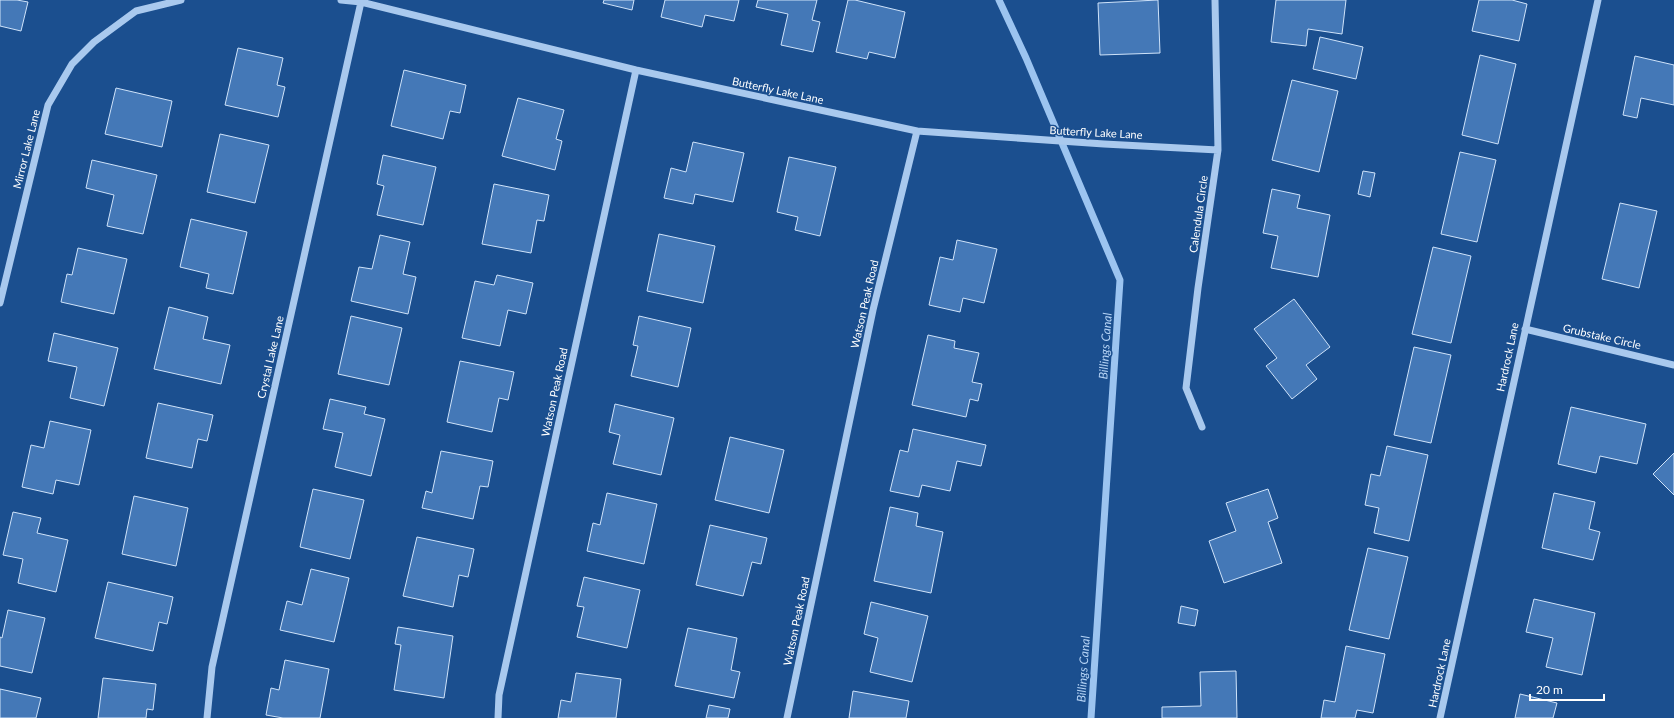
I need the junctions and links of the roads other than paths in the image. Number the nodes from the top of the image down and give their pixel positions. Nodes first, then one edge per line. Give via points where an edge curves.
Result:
1 (181, 0) edge
2 (341, 0) edge
3 (1216, 0) edge
4 (1598, 0) edge
5 (361, 2) junction
6 (636, 70) junction
7 (917, 131) junction
8 (1218, 150) junction
9 (0, 303) edge
10 (1525, 329) junction
11 (1674, 365) edge
12 (1202, 427) dead end
13 (206, 718) edge
14 (498, 718) edge
15 (787, 718) edge
16 (1440, 718) edge

1 - 9 street, Mirror Lake Lane via 136,11 94,42 72,64 48,105
2 - 5 street, Butterfly Lake Lane
3 - 8 street, Calendula Circle
4 - 10 street, Hardrock Lane
5 - 6 street, Butterfly Lake Lane
5 - 13 street, Crystal Lake Lane via 212,667
6 - 7 street, Butterfly Lake Lane
6 - 14 street, Watson Peak Road via 499,695
7 - 8 street, Butterfly Lake Lane
7 - 15 street, Watson Peak Road via 873,310
8 - 12 street, Calendula Circle via 1186,388
10 - 11 street, Grubstake Circle
10 - 16 street, Hardrock Lane

